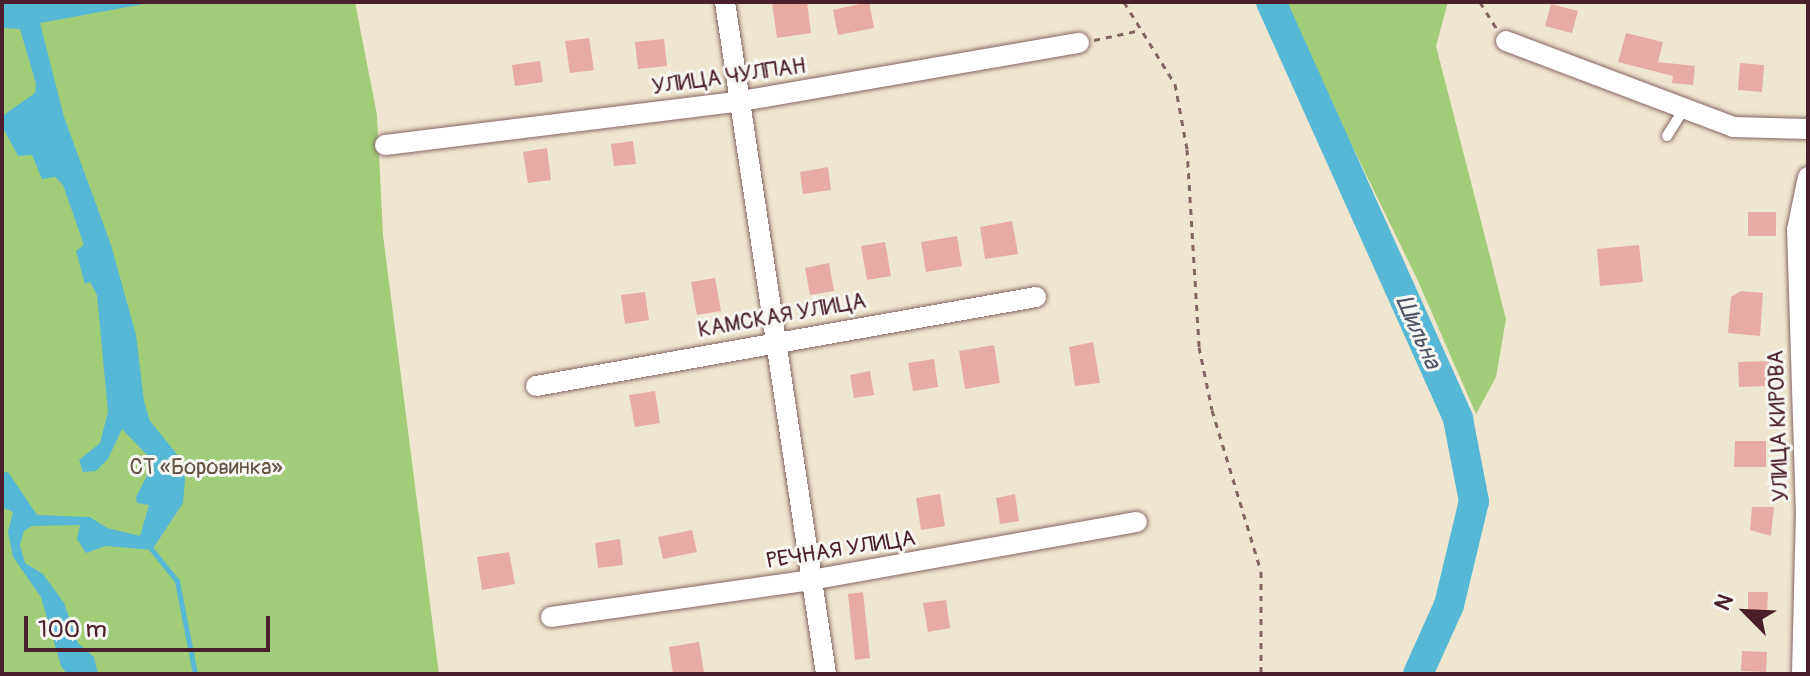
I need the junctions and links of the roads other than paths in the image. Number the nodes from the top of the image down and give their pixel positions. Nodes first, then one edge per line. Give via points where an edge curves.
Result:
1 (725, 2) edge
2 (1506, 41) road end
3 (1079, 43) road end
4 (742, 101) junction
5 (1683, 110) junction
6 (1808, 129) edge
7 (1667, 136) dead end
8 (385, 145) dead end
9 (1808, 177) edge
10 (1036, 297) dead end
11 (777, 339) junction
12 (536, 386) dead end
13 (1807, 514) edge
14 (1137, 522) dead end
15 (811, 580) junction
16 (551, 617) dead end
17 (826, 674) edge
18 (1802, 674) edge

1 - 4 street
2 - 5 street
3 - 4 street, УЛИЦА ЧУЛПАН
4 - 8 street, УЛИЦА ЧУЛПАН
4 - 11 street
5 - 6 street via 1733,127
5 - 7 lane
9 - 13 street, УЛИЦА КИРОВА via 1797,230
10 - 11 street, КАМСКАЯ УЛИЦА
11 - 12 street, КАМСКАЯ УЛИЦА
11 - 15 street
13 - 18 street, УЛИЦА КИРОВА
14 - 15 street, РЕЧНАЯ УЛИЦА
15 - 16 street, РЕЧНАЯ УЛИЦА
15 - 17 street

